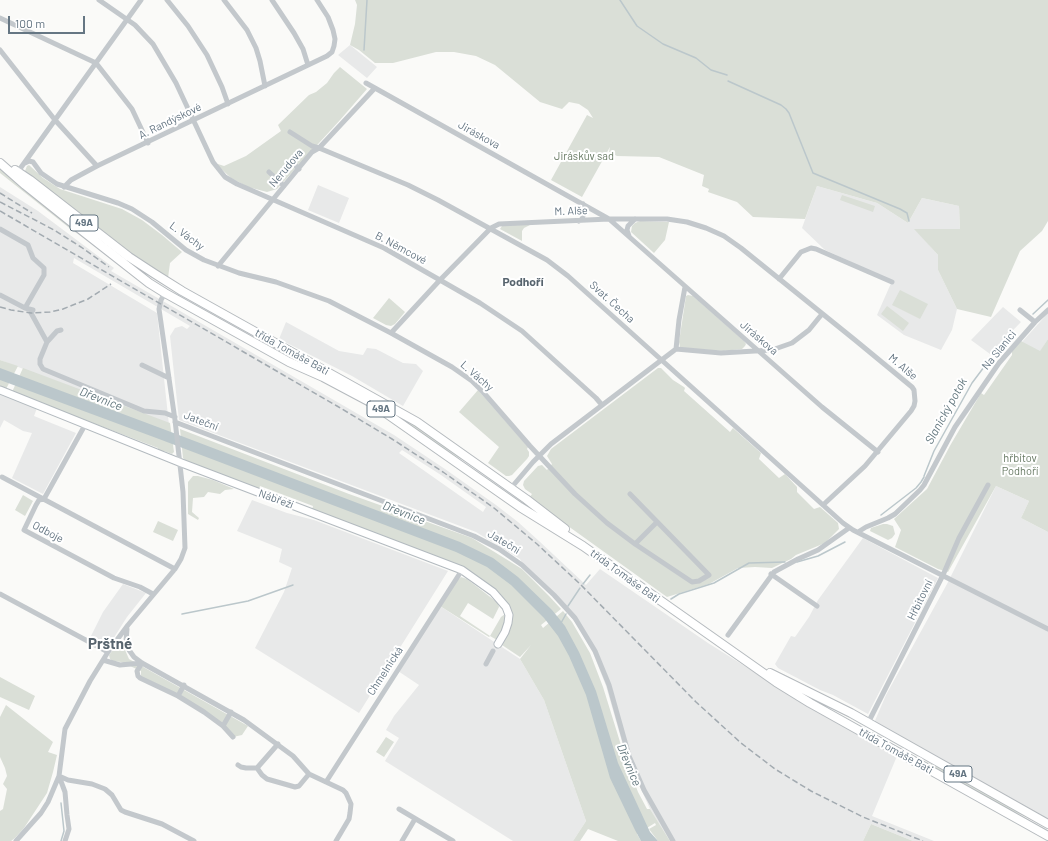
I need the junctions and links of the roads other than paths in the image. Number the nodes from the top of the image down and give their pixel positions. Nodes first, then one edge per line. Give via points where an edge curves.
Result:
1 (99, 0) edge
2 (141, 0) edge
3 (167, 0) edge
4 (224, 0) edge
5 (272, 0) edge
6 (317, 0) edge
7 (0, 18) edge
8 (127, 19) junction
9 (0, 50) edge
10 (96, 63) junction
11 (308, 65) junction
12 (366, 83) dead end
13 (265, 86) junction
14 (374, 88) junction
15 (228, 104) junction
16 (55, 120) junction
17 (193, 120) junction
18 (290, 132) dead end
19 (148, 143) junction
20 (319, 148) junction
21 (0, 159) edge
22 (0, 163) edge
23 (25, 163) junction
24 (293, 163) dead end
25 (97, 166) junction
26 (299, 169) junction
27 (269, 172) dead end
28 (16, 174) junction
29 (284, 186) junction
30 (64, 187) junction
31 (273, 200) junction
32 (583, 204) junction
33 (609, 219) junction
34 (638, 219) junction
35 (579, 221) junction
36 (491, 228) junction
37 (0, 229) edge
38 (630, 237) junction
39 (218, 266) junction
40 (779, 279) junction
41 (440, 280) junction
42 (892, 282) dead end
43 (170, 284) junction
44 (686, 287) junction
45 (165, 294) junction
46 (0, 295) edge
47 (25, 308) junction
48 (1020, 310) dead end
49 (1048, 310) edge
50 (822, 314) junction
51 (1035, 322) junction
52 (61, 330) dead end
53 (391, 333) junction
54 (47, 342) junction
55 (676, 349) junction
56 (758, 350) junction
57 (661, 360) junction
58 (142, 365) dead end
59 (169, 378) junction
60 (0, 390) edge
61 (602, 405) junction
62 (175, 422) junction
63 (85, 425) junction
64 (878, 452) junction
65 (539, 456) junction
66 (179, 462) junction
67 (2, 477) dead end
68 (988, 485) dead end
69 (511, 488) junction
70 (630, 494) dead end
71 (505, 496) junction
72 (44, 499) junction
73 (822, 506) junction
74 (657, 522) junction
75 (854, 530) junction
76 (635, 544) junction
77 (583, 546) junction
78 (175, 569) junction
79 (462, 570) junction
80 (772, 574) junction
81 (943, 575) junction
82 (0, 594) edge
83 (153, 594) junction
84 (818, 606) dead end
85 (128, 624) junction
86 (1048, 629) edge
87 (728, 635) dead end
88 (498, 644) dead end
89 (493, 651) dead end
90 (108, 652) junction
91 (103, 660) junction
92 (746, 661) junction
93 (142, 663) junction
94 (486, 664) dead end
95 (184, 685) junction
96 (178, 696) junction
97 (231, 712) junction
98 (868, 723) junction
99 (223, 726) junction
100 (866, 734) junction
101 (233, 737) dead end
102 (278, 744) junction
103 (238, 764) dead end
104 (257, 768) junction
105 (309, 774) junction
106 (59, 776) junction
107 (326, 782) junction
108 (399, 809) dead end
109 (415, 819) junction
110 (1048, 824) edge
111 (1048, 836) edge
112 (16, 841) edge
113 (65, 841) edge
114 (194, 841) edge
115 (336, 841) edge
116 (402, 841) edge
117 (453, 841) edge
118 (673, 841) edge

1 - 8 street, B. Němcové
2 - 8 street
3 - 15 street via 207,56
4 - 13 street via 244,26 256,48
5 - 11 street via 303,49
6 - 11 street, A. Randýskové via 328,17 335,39 332,52
7 - 10 street
8 - 10 street
8 - 17 street, B. Němcové via 144,33 159,53
9 - 16 street
10 - 16 street
10 - 19 street via 132,109
11 - 13 street, A. Randýskové
12 - 14 street, Jiráskova
13 - 15 street, A. Randýskové
14 - 20 street, Nerudova
14 - 32 street, Jiráskova
15 - 17 street, A. Randýskové
16 - 23 street
16 - 25 street
17 - 19 street, A. Randýskové
17 - 31 street, B. Němcové via 213,162 222,174 232,182
18 - 20 street, Svat. Čecha
19 - 25 street, A. Randýskové
20 - 26 street, Nerudova via 312,152
20 - 36 street, Svat. Čecha via 408,185
21 - 28 main road, třída Tomáše Bati / 49A
22 - 28 main road, třída Tomáše Bati / 49A
23 - 28 street
23 - 30 street via 33,162 44,175
24 - 26 street
25 - 30 street, A. Randýskové via 71,180
26 - 29 street, Nerudova
27 - 29 street
28 - 43 main road, třída Tomáše Bati / 49A via 30,180 129,257
28 - 45 main road, třída Tomáše Bati / 49A via 25,185
29 - 31 street, Nerudova
30 - 39 street, L. Váchy via 128,207 152,222 186,250
31 - 39 street, Nerudova
31 - 41 street, B. Němcové via 384,248
32 - 33 street, Jiráskova
32 - 35 street via 584,213
33 - 34 street, M. Alše
33 - 35 street, M. Alše
33 - 38 street, Jiráskova
34 - 38 street via 628,226
34 - 40 street, M. Alše via 681,221 712,230 728,239
35 - 36 street, M. Alše via 503,223
36 - 41 street
36 - 57 street, Svat. Čecha via 558,268
37 - 47 street via 28,245 33,258 44,268 44,275
38 - 44 street, Jiráskova
39 - 53 street, L. Váchy via 276,282 328,301
40 - 42 street via 801,252 810,248
40 - 50 street, M. Alše
41 - 53 street
41 - 61 street, B. Němcové via 522,331
43 - 45 main road
43 - 69 main road, třída Tomáše Bati / 49A via 411,418
44 - 55 street
44 - 56 street, Jiráskova
45 - 59 street via 159,309
45 - 71 main road, třída Tomáše Bati / 49A via 289,362 370,402
46 - 47 street
47 - 54 street via 33,310 31,313
48 - 51 street
49 - 51 street, Na Slanici
50 - 56 street via 809,330 792,343 772,350
50 - 64 street, M. Alše via 914,390 914,406
51 - 75 street, Na Slanici via 1006,354 955,427 924,485 895,514
52 - 54 street
53 - 65 street, L. Váchy via 472,381
54 - 62 street, Jateční via 40,359 43,369 144,411 165,413
55 - 56 street via 721,353
55 - 57 street
56 - 64 street, Jiráskova
57 - 61 street
57 - 73 street, Svat. Čecha
58 - 59 street
59 - 62 street
60 - 63 street, Nábřeží
61 - 65 street
62 - 66 street
62 - 118 street, Jateční via 474,536 517,561 570,612 595,651 609,685 630,756 644,790
63 - 66 street, Nábřeží
63 - 72 street, Odboje
64 - 73 street, M. Alše
65 - 69 street
65 - 76 street, L. Váchy via 591,509
66 - 78 street via 186,542 183,555
66 - 79 street, Nábřeží
67 - 72 street
68 - 81 street, Hřbitovní
69 - 71 main road
69 - 77 main road, třída Tomáše Bati / 49A via 553,519
70 - 74 street, L. Váchy
71 - 77 main road, třída Tomáše Bati / 49A
72 - 78 street
72 - 83 street, Odboje via 39,500 24,530 114,578
73 - 75 street, Svat. Čecha
74 - 76 street
74 - 76 street, L. Váchy via 709,575 692,582
75 - 80 street, Na Slanici
75 - 81 street, Svat. Čecha
77 - 92 main road, třída Tomáše Bati / 49A
78 - 83 street
79 - 88 street, Nábřeží via 493,592 506,607 508,623
79 - 107 street, Chmelnická
80 - 84 street
80 - 87 street
81 - 86 street, Svat. Čecha
81 - 98 street, Hřbitovní
82 - 90 street
83 - 85 street
85 - 90 street
85 - 93 street via 126,634 129,650
89 - 94 street
90 - 91 street
91 - 93 street via 120,665
91 - 106 street via 65,729
92 - 98 main road, třída Tomáše Bati / 49A
92 - 100 main road, třída Tomáše Bati / 49A via 810,703
93 - 95 street
93 - 96 street via 137,672 140,678
95 - 96 street
95 - 97 street
96 - 99 street
97 - 99 street
97 - 102 street
98 - 100 main road
98 - 110 main road, třída Tomáše Bati / 49A
99 - 101 street
100 - 111 main road, třída Tomáše Bati / 49A
102 - 104 street
102 - 105 street
103 - 104 street via 241,767
104 - 105 street via 267,779 295,787
105 - 107 street
106 - 112 street via 48,802
106 - 113 street via 65,792 69,829
106 - 114 street via 105,789 121,810 162,824
107 - 115 street via 343,790 351,804 349,819
108 - 109 street
109 - 116 street
109 - 117 street

